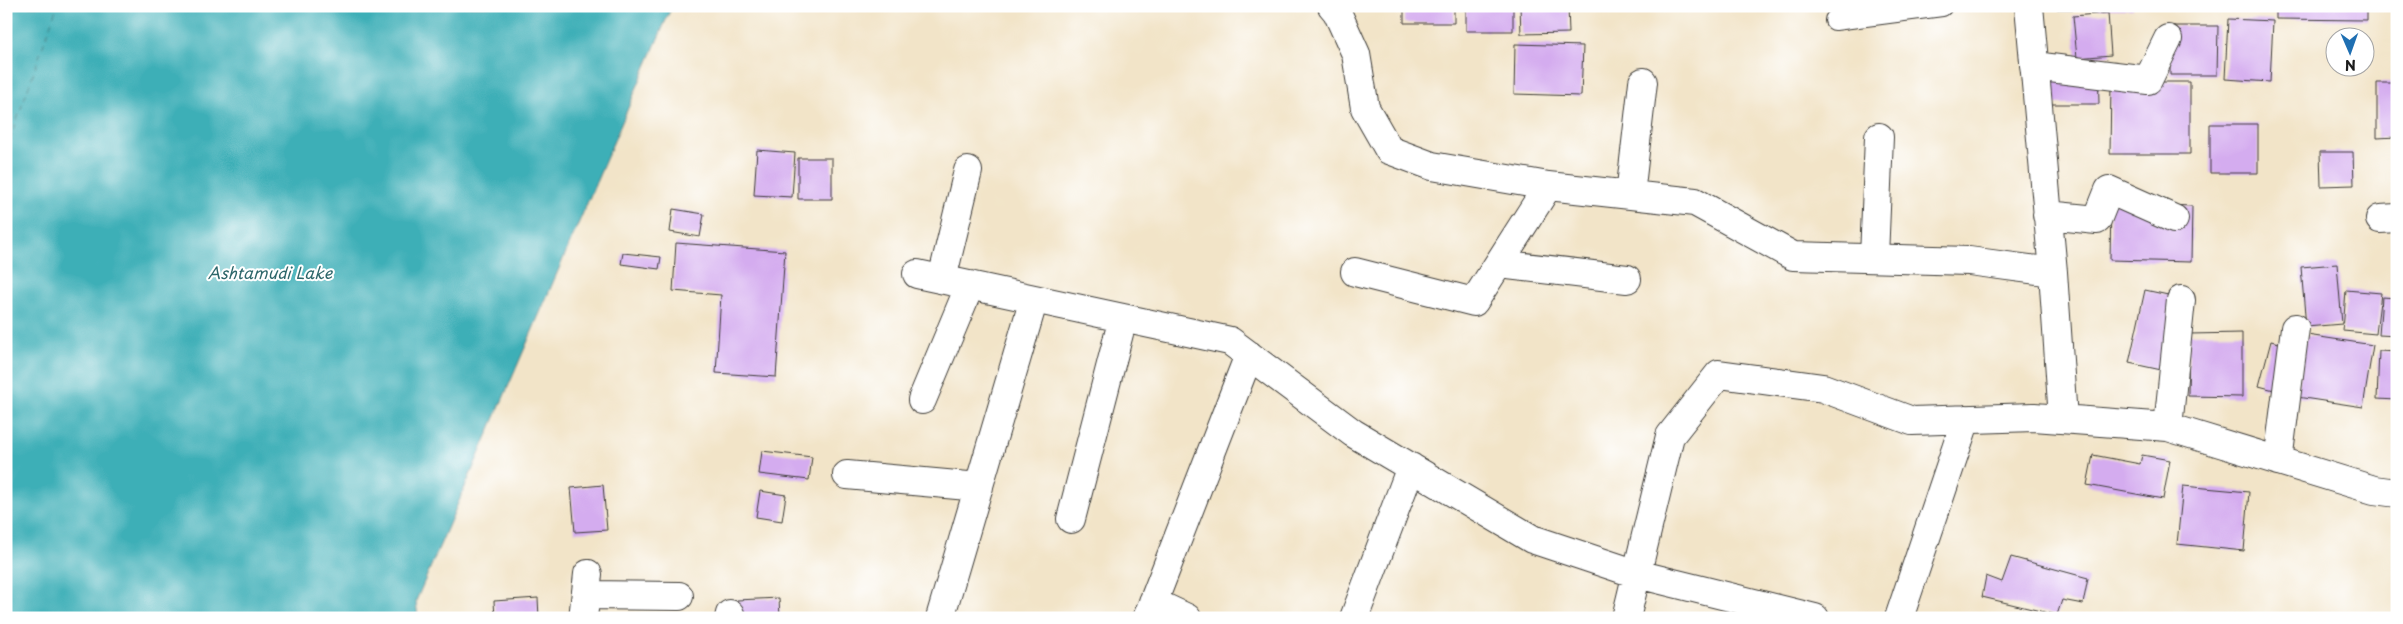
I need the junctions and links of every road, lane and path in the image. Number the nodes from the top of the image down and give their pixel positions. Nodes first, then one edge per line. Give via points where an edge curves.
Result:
1 (1942, 6) edge
2 (2029, 6) edge
3 (1337, 8) edge
4 (1835, 20) dead end
5 (2168, 39) dead end
6 (2034, 66) junction
7 (1643, 82) dead end
8 (1879, 137) dead end
9 (968, 171) dead end
10 (1548, 186) junction
11 (1630, 195) junction
12 (2047, 215) junction
13 (2174, 219) dead end
14 (1874, 257) junction
15 (1498, 264) junction
16 (1355, 272) dead end
17 (2052, 272) junction
18 (1627, 279) dead end
19 (970, 285) junction
20 (1034, 299) junction
21 (2181, 300) dead end
22 (1124, 318) junction
23 (2295, 328) dead end
24 (1249, 355) junction
25 (922, 400) dead end
26 (1966, 419) junction
27 (2063, 419) junction
28 (2168, 427) junction
29 (2278, 461) junction
30 (1411, 467) junction
31 (847, 475) dead end
32 (979, 487) junction
33 (2397, 493) edge
34 (1071, 519) dead end
35 (1636, 574) junction
36 (586, 596) edge
37 (679, 596) dead end
38 (1150, 610) edge
39 (940, 618) edge
40 (1187, 618) edge
41 (1354, 618) edge
42 (1626, 618) edge
43 (1815, 618) edge
44 (1899, 618) edge

1 - 4 lane
2 - 6 street
3 - 10 street via 1356,54 1365,108 1389,150 1432,166
5 - 6 street via 2148,80
6 - 12 street
7 - 11 street
8 - 14 street
9 - 19 street via 929,276
10 - 11 street
10 - 15 street
11 - 14 street via 1696,202 1793,256
12 - 13 street via 2097,220 2109,190
12 - 17 street
14 - 17 street via 1969,260
15 - 16 street via 1474,302
15 - 18 street
17 - 27 street
19 - 20 street
19 - 25 street
20 - 22 street
20 - 32 street
21 - 28 street
22 - 24 street via 1230,341
22 - 34 street
23 - 29 street
24 - 30 street via 1353,433
24 - 38 street
26 - 27 street
26 - 35 street via 1912,421 1823,388 1719,374 1670,436
26 - 44 street
27 - 28 street
28 - 29 street
29 - 33 street via 2374,490
30 - 35 street via 1532,539
30 - 41 street
31 - 32 street
32 - 39 street
35 - 42 street
35 - 43 street
36 - 37 street
38 - 40 street

